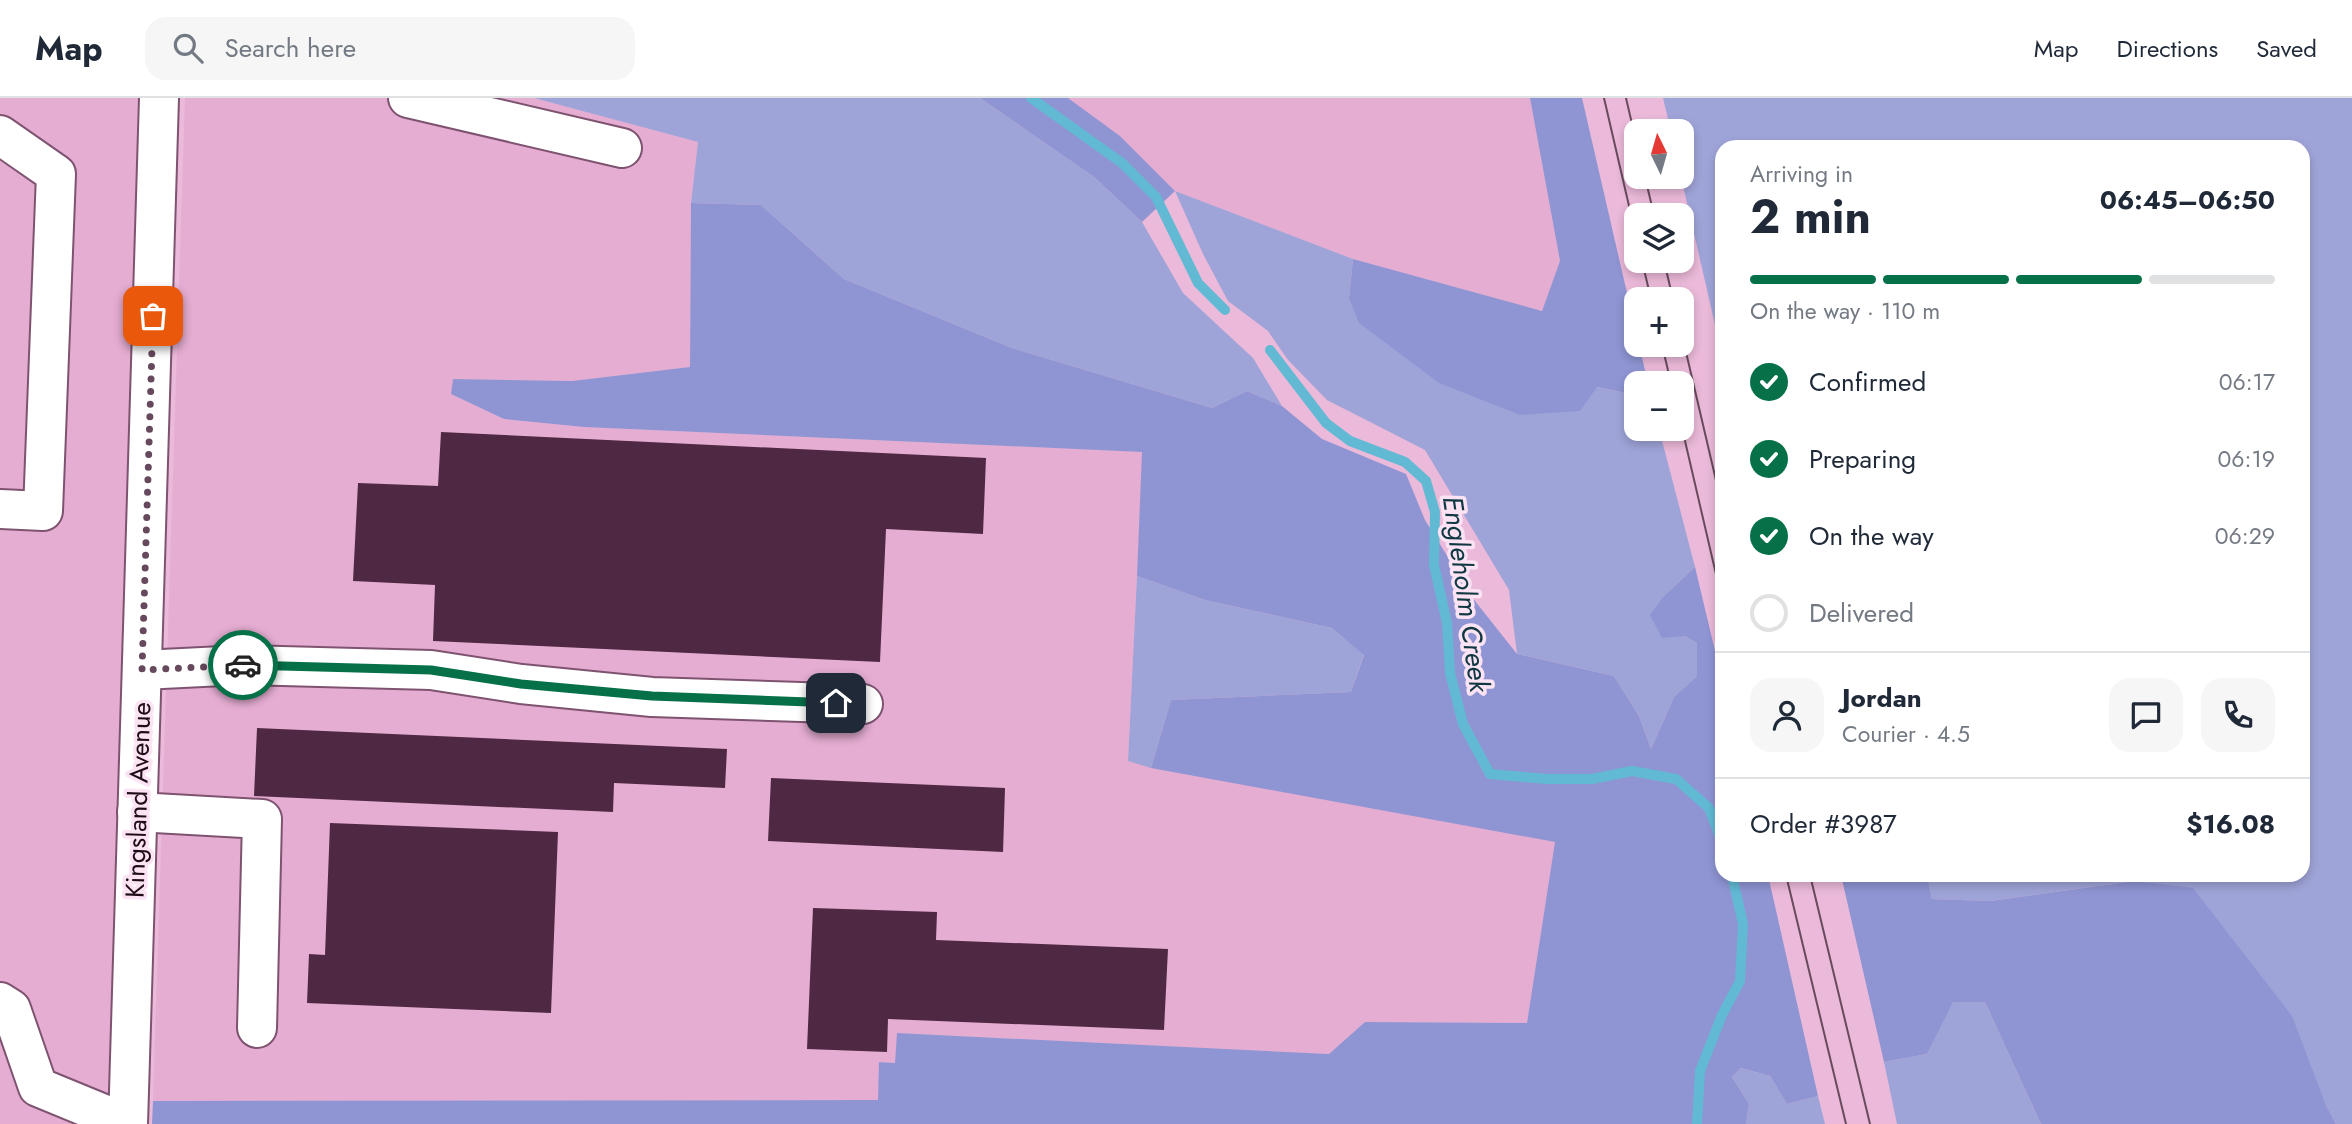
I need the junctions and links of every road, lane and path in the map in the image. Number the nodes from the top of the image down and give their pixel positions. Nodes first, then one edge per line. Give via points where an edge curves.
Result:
1 (159, 98) edge
2 (408, 98) edge
3 (0, 135) edge
4 (622, 148) dead end
5 (0, 509) edge
6 (142, 670) junction
7 (863, 704) dead end
8 (137, 812) junction
9 (0, 1002) edge
10 (257, 1028) dead end
11 (128, 1124) edge

1 - 6 street, Kingsland Avenue
2 - 4 street
3 - 5 street via 57,174 43,511
6 - 7 street via 243,665 431,670 652,696
6 - 8 street, Kingsland Avenue
8 - 10 street via 262,819
8 - 11 street, Kingsland Avenue
9 - 11 street via 11,1009 38,1087

